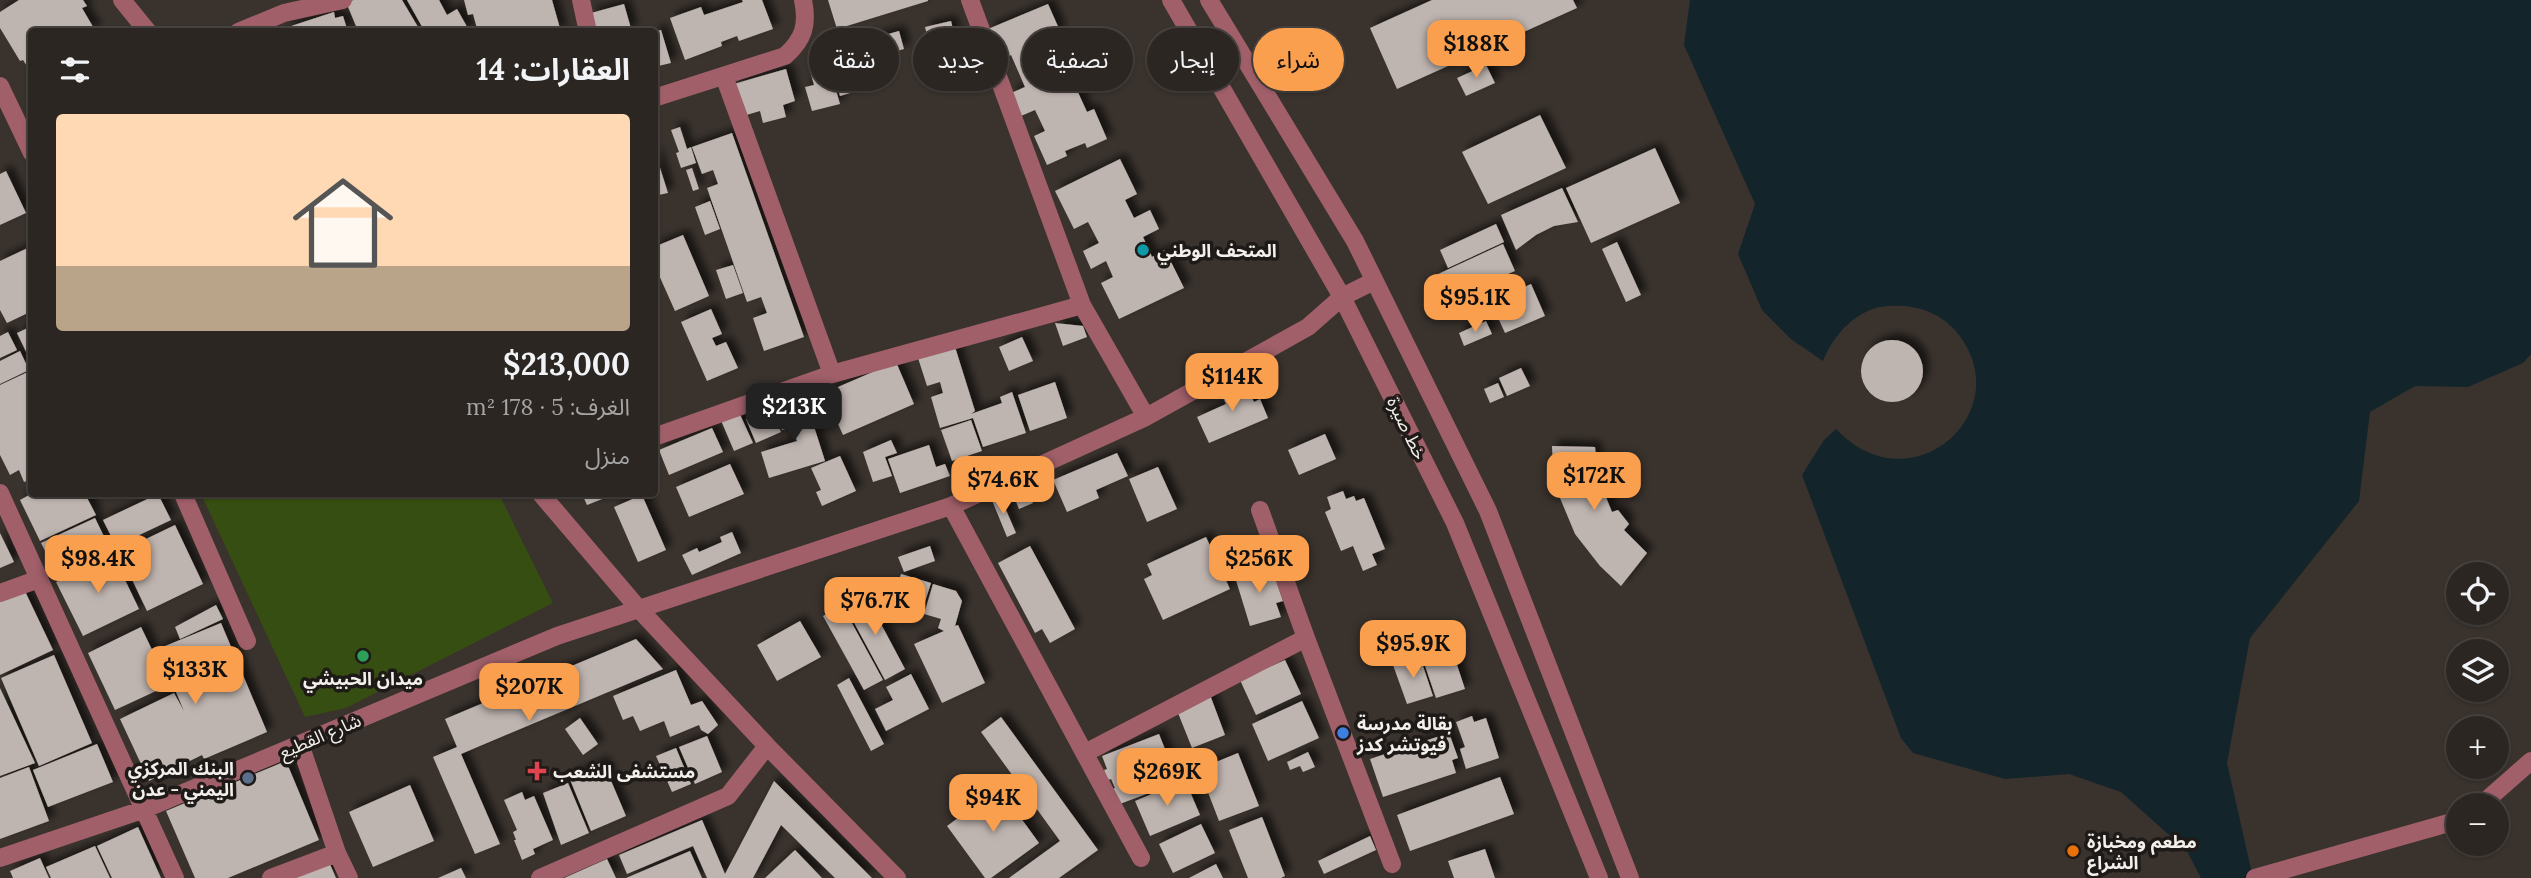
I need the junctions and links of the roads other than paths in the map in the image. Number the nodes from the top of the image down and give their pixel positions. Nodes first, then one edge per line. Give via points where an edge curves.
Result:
1 (121, 0) edge
2 (343, 0) edge
3 (581, 0) edge
4 (970, 0) edge
5 (1171, 0) edge
6 (1209, 0) edge
7 (806, 1) edge
8 (145, 28) edge
9 (248, 28) edge
10 (586, 28) edge
11 (724, 76) junction
12 (0, 86) edge
13 (658, 97) edge
14 (28, 145) edge
15 (1374, 281) junction
16 (1342, 297) junction
17 (1082, 305) junction
18 (832, 374) junction
19 (1146, 417) junction
20 (658, 435) edge
21 (0, 493) edge
22 (184, 497) edge
23 (544, 497) edge
24 (951, 506) junction
25 (1260, 510) dead end
26 (39, 579) junction
27 (0, 593) edge
28 (638, 608) junction
29 (1306, 638) junction
30 (247, 641) dead end
31 (300, 744) junction
32 (767, 747) junction
33 (1085, 753) junction
34 (2531, 761) edge
35 (2495, 793) edge
36 (145, 809) junction
37 (2446, 824) edge
38 (337, 853) junction
39 (1141, 858) dead end
40 (0, 859) edge
41 (1392, 864) dead end
42 (2262, 876) edge
43 (175, 878) edge
44 (271, 878) edge
45 (349, 878) edge
46 (540, 878) edge
47 (897, 878) edge
48 (1599, 878) edge
49 (1630, 878) edge

1 - 8 street
2 - 9 street via 284,13
3 - 10 street
4 - 17 street
5 - 16 street, خط صيرة
6 - 15 street, خط صيرة via 1355,241
7 - 11 street via 799,44 785,56
11 - 13 street
11 - 18 street
12 - 14 street
15 - 16 street, شارع القطيع
15 - 49 street, خط صيرة via 1488,511
16 - 19 street, شارع القطيع via 1308,327
16 - 48 street, خط صيرة via 1455,523
17 - 18 street
17 - 19 street
18 - 20 street
19 - 24 street, شارع القطيع
21 - 26 street
22 - 30 street
23 - 28 street
24 - 28 street, شارع القطيع
24 - 33 street
25 - 29 street
26 - 27 street
26 - 36 street
28 - 31 street, شارع القطيع via 557,636
28 - 32 street
29 - 33 street
29 - 41 street
31 - 36 street, شارع القطيع
31 - 38 street
32 - 46 street via 728,796
32 - 47 street
33 - 39 street
34 - 35 street
36 - 40 street, شارع القطيع
36 - 43 street
37 - 42 street
38 - 44 street
38 - 45 street

